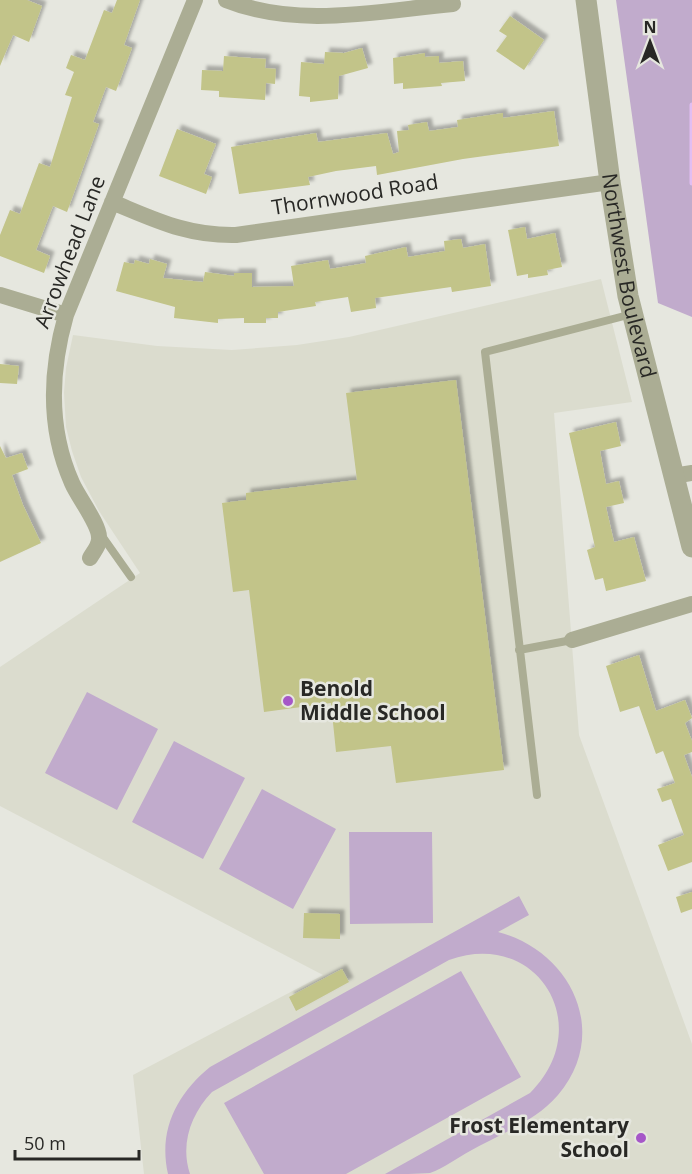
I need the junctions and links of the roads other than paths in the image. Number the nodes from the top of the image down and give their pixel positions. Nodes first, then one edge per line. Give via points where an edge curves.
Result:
1 (195, 0) edge
2 (226, 0) edge
3 (586, 0) edge
4 (453, 4) dead end
5 (610, 182) junction
6 (112, 202) junction
7 (0, 295) edge
8 (632, 314) junction
9 (66, 315) junction
10 (682, 474) edge
11 (98, 530) junction
12 (692, 547) edge
13 (90, 558) dead end
14 (131, 577) dead end
15 (692, 604) edge
16 (572, 640) joint
17 (519, 650) junction
18 (537, 795) dead end

1 - 6 street, Arrowhead Lane
2 - 4 street via 288,16
3 - 5 street, Northwest Boulevard
5 - 6 street, Thornwood Road via 214,236 184,231
5 - 8 street, Northwest Boulevard
6 - 9 street, Arrowhead Lane
7 - 9 street
8 - 10 street, Northwest Boulevard
8 - 17 lane via 485,352
9 - 11 street, Arrowhead Lane via 53,375 54,416 71,480
10 - 12 street, Northwest Boulevard
11 - 13 street via 99,544
11 - 14 lane
15 - 16 street
16 - 17 lane
17 - 18 lane

